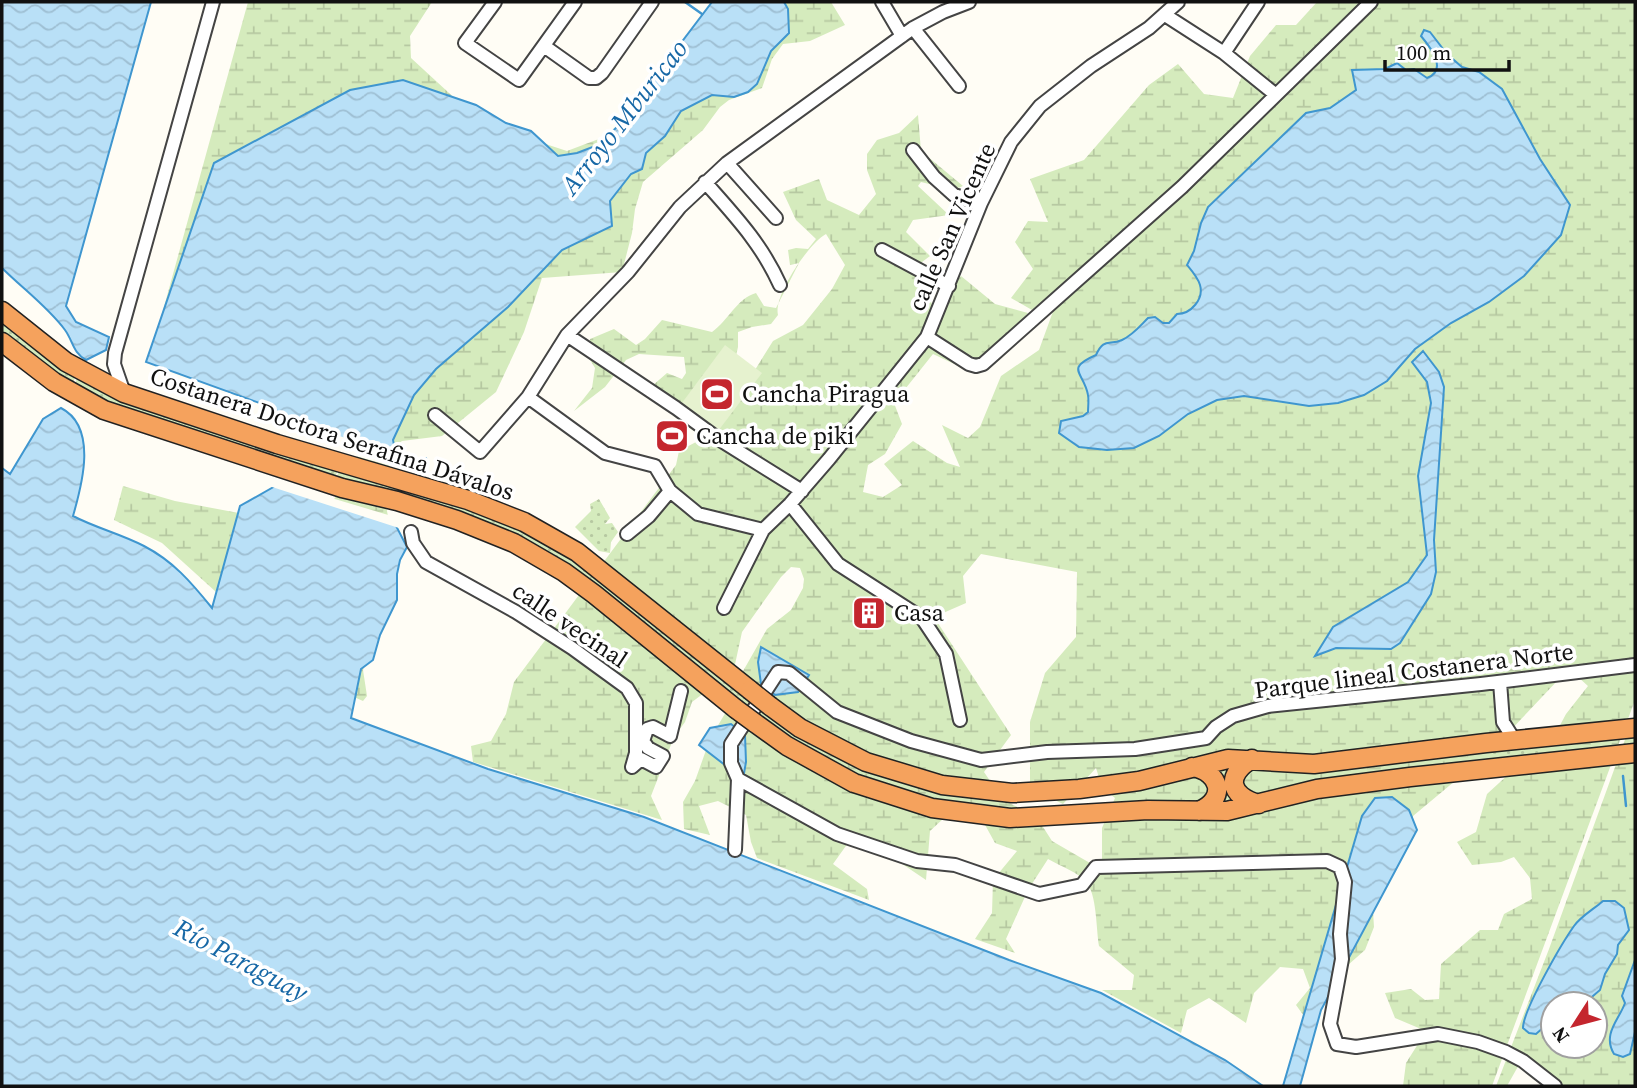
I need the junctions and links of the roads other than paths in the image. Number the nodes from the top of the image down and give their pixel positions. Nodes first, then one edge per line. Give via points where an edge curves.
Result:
1 (213, 2) edge
2 (495, 2) edge
3 (575, 2) edge
4 (652, 2) edge
5 (881, 2) edge
6 (969, 2) edge
7 (1178, 2) edge
8 (1258, 2) edge
9 (1371, 2) edge
10 (1165, 15) junction
11 (913, 28) junction
12 (902, 36) junction
13 (544, 46) junction
14 (1224, 53) junction
15 (960, 86) dead end
16 (1276, 95) junction
17 (913, 150) dead end
18 (727, 163) junction
19 (705, 181) junction
20 (981, 203) junction
21 (776, 218) dead end
22 (882, 250) dead end
23 (780, 285) dead end
24 (949, 286) junction
25 (2, 312) edge
26 (567, 335) junction
27 (927, 337) junction
28 (2, 342) edge
29 (124, 393) junction
30 (528, 397) junction
31 (435, 415) dead end
32 (670, 491) junction
33 (802, 491) junction
34 (790, 504) junction
35 (763, 530) junction
36 (411, 532) dead end
37 (627, 534) dead end
38 (724, 608) dead end
39 (1635, 665) edge
40 (1500, 682) junction
41 (681, 691) dead end
42 (960, 720) dead end
43 (1503, 722) junction
44 (1635, 728) edge
45 (1515, 741) junction
46 (1486, 743) junction
47 (1635, 753) edge
48 (1252, 759) junction
49 (1192, 767) junction
50 (738, 779) junction
51 (1259, 804) junction
52 (1199, 811) junction
53 (735, 849) dead end
54 (1555, 1086) edge

1 - 29 street via 115,353
2 - 13 street via 465,43 519,80
3 - 13 street
4 - 13 street via 596,78 589,78
5 - 12 street
6 - 11 street
7 - 10 street, calle San Vicente
8 - 14 street
9 - 16 street
10 - 14 street
10 - 20 street, calle San Vicente via 1041,106 1011,142
11 - 12 street
11 - 15 street
12 - 18 street
14 - 16 street
16 - 27 street via 1182,187 983,364 969,364
17 - 20 street via 954,195
18 - 19 street
18 - 21 street
19 - 23 street via 751,233
19 - 26 street
20 - 24 street, calle San Vicente
22 - 24 street
24 - 27 street, calle San Vicente
25 - 29 highway, Costanera Doctora Serafina Dávalos via 66,362
26 - 30 street
26 - 33 street
27 - 33 street, calle San Vicente
28 - 52 highway, Costanera Doctora Serafina Dávalos, bridge via 54,382 104,410 342,488 457,520 514,543 564,572 787,746 854,783 932,808 1010,818
29 - 49 highway, Costanera Doctora Serafina Dávalos, bridge via 468,500 524,522 576,552 800,728 866,762 942,785 1012,793 1139,781
30 - 31 street via 480,452
30 - 32 street via 605,453 655,466
32 - 35 street via 698,514
32 - 37 street
33 - 34 street, calle San Vicente
34 - 35 street, calle San Vicente
34 - 42 street via 838,564 922,618 946,654
35 - 38 street, calle San Vicente
36 - 41 street, calle vecinal via 426,562 516,612 627,688 636,703 632,767 641,759 656,767 663,756 643,741 647,729 653,727 670,736
39 - 40 street, Parque lineal Costanera Norte
40 - 43 street
40 - 50 street, Parque lineal Costanera Norte via 1268,706 1233,716 1206,738 1135,749 981,760 912,741 836,712 783,671 731,744
43 - 45 street
43 - 46 street
44 - 45 highway, Costanera Doctora Serafina Dávalos
45 - 46 highway, Costanera Doctora Serafina Dávalos
46 - 48 highway, Costanera Doctora Serafina Dávalos via 1314,764
47 - 51 highway, Costanera Doctora Serafina Dávalos via 1317,789
48 - 49 highway, Costanera Doctora Serafina Dávalos
48 - 51 highway via 1236,772 1233,781 1240,795
49 - 52 highway via 1208,772 1216,783 1213,801
50 - 53 street
50 - 54 street via 837,834 917,861 955,865 1039,894 1082,885 1096,867 1327,861 1340,867 1345,882 1342,960 1330,1024 1337,1044 1356,1047 1438,1034 1506,1052
51 - 52 highway, Costanera Doctora Serafina Dávalos

